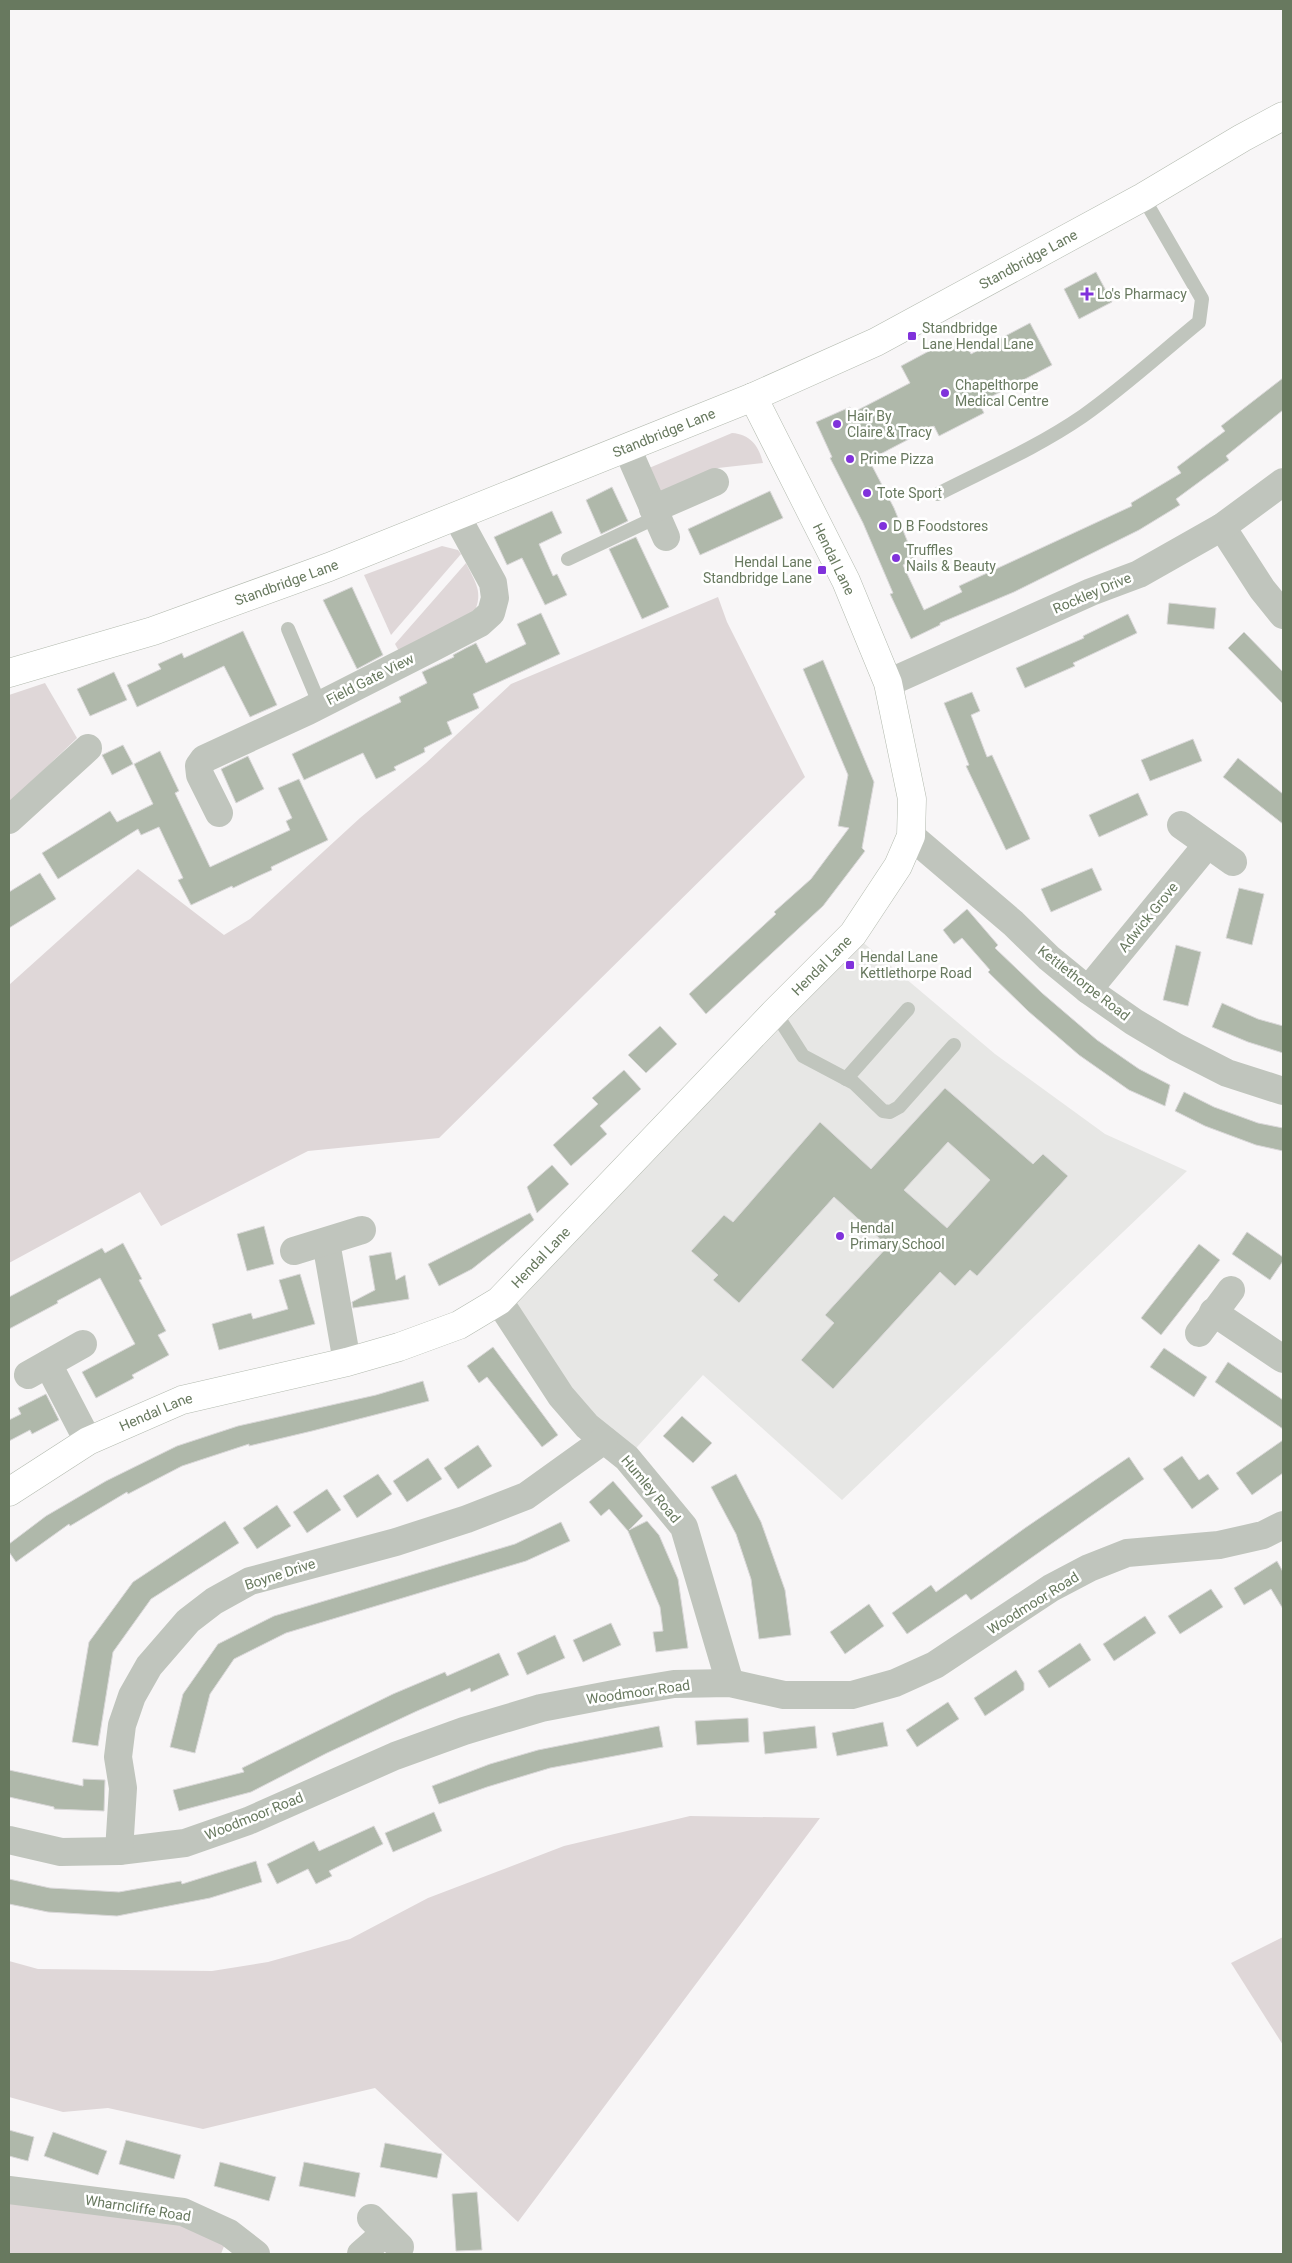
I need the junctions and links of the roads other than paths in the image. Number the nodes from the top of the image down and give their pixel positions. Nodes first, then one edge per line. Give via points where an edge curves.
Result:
1 (1283, 116) edge
2 (1143, 197) junction
3 (753, 397) junction
4 (627, 448) junction
5 (715, 482) dead end
6 (1283, 482) edge
7 (938, 494) dead end
8 (457, 517) junction
9 (659, 521) junction
10 (1222, 527) junction
11 (568, 559) dead end
12 (1283, 615) edge
13 (288, 629) dead end
14 (9, 673) edge
15 (888, 683) junction
16 (320, 705) junction
17 (88, 748) dead end
18 (219, 813) dead end
19 (9, 820) edge
20 (1181, 826) dead end
21 (911, 836) junction
22 (1207, 845) junction
23 (1232, 862) dead end
24 (1088, 990) junction
25 (908, 1009) dead end
26 (775, 1012) junction
27 (954, 1045) dead end
28 (846, 1078) junction
29 (1283, 1091) edge
30 (362, 1230) dead end
31 (326, 1242) junction
32 (294, 1251) dead end
33 (1231, 1290) dead end
34 (499, 1301) junction
35 (83, 1344) dead end
36 (1283, 1359) edge
37 (347, 1362) junction
38 (604, 1440) junction
39 (88, 1441) junction
40 (9, 1492) edge
41 (1283, 1524) edge
42 (730, 1684) junction
43 (9, 1840) edge
44 (119, 1851) junction
45 (9, 2190) edge
46 (385, 2233) dead end
47 (256, 2254) edge
48 (361, 2254) edge

1 - 2 street, Standbridge Lane
2 - 3 street, Standbridge Lane via 876,342
2 - 7 lane via 1202,299 1199,322 1082,416 1050,437
3 - 4 street, Standbridge Lane
3 - 15 street, Hendal Lane via 846,581
4 - 8 street, Standbridge Lane
4 - 9 street
5 - 9 street
6 - 10 street, Rockley Drive
8 - 14 street, Standbridge Lane via 153,630
8 - 16 street, Field Gate View via 493,583 495,598 492,612 480,623
9 - 11 lane
10 - 12 street
10 - 15 street, Rockley Drive via 1139,574 1091,592
13 - 16 lane
15 - 21 street, Hendal Lane via 912,799
16 - 18 street, Field Gate View via 204,759 199,766 200,775
17 - 19 street
20 - 22 street
21 - 24 street, Kettlethorpe Road
21 - 26 street, Hendal Lane via 898,866 853,934
22 - 23 street
22 - 24 street, Adwick Grove
24 - 29 street, Kettlethorpe Road via 1176,1047 1227,1073
25 - 28 lane
26 - 28 lane via 803,1056
26 - 34 street, Hendal Lane
27 - 28 lane via 899,1107 890,1112 883,1111
30 - 31 street
31 - 32 street
31 - 37 street
33 - 36 street via 1206,1322
34 - 37 street, Hendal Lane via 459,1325
34 - 38 street, Humley Road via 561,1396
35 - 39 street via 38,1369
37 - 39 street, Hendal Lane via 182,1400
38 - 42 street, Humley Road via 627,1458 684,1527
38 - 44 street, Boyne Drive via 526,1496 396,1542 250,1581 188,1620 149,1666 132,1696 122,1725 118,1757 123,1788
39 - 40 street, Hendal Lane
41 - 42 street, Woodmoor Road via 1264,1535 1219,1545 1127,1553 1089,1568 1051,1588 934,1665 895,1683 852,1695 784,1695
42 - 44 street, Woodmoor Road via 674,1684 541,1708 395,1756 248,1821 185,1843
43 - 44 street, Woodmoor Road via 61,1852
45 - 47 street, Wharncliffe Road via 183,2212 229,2233
46 - 48 street

